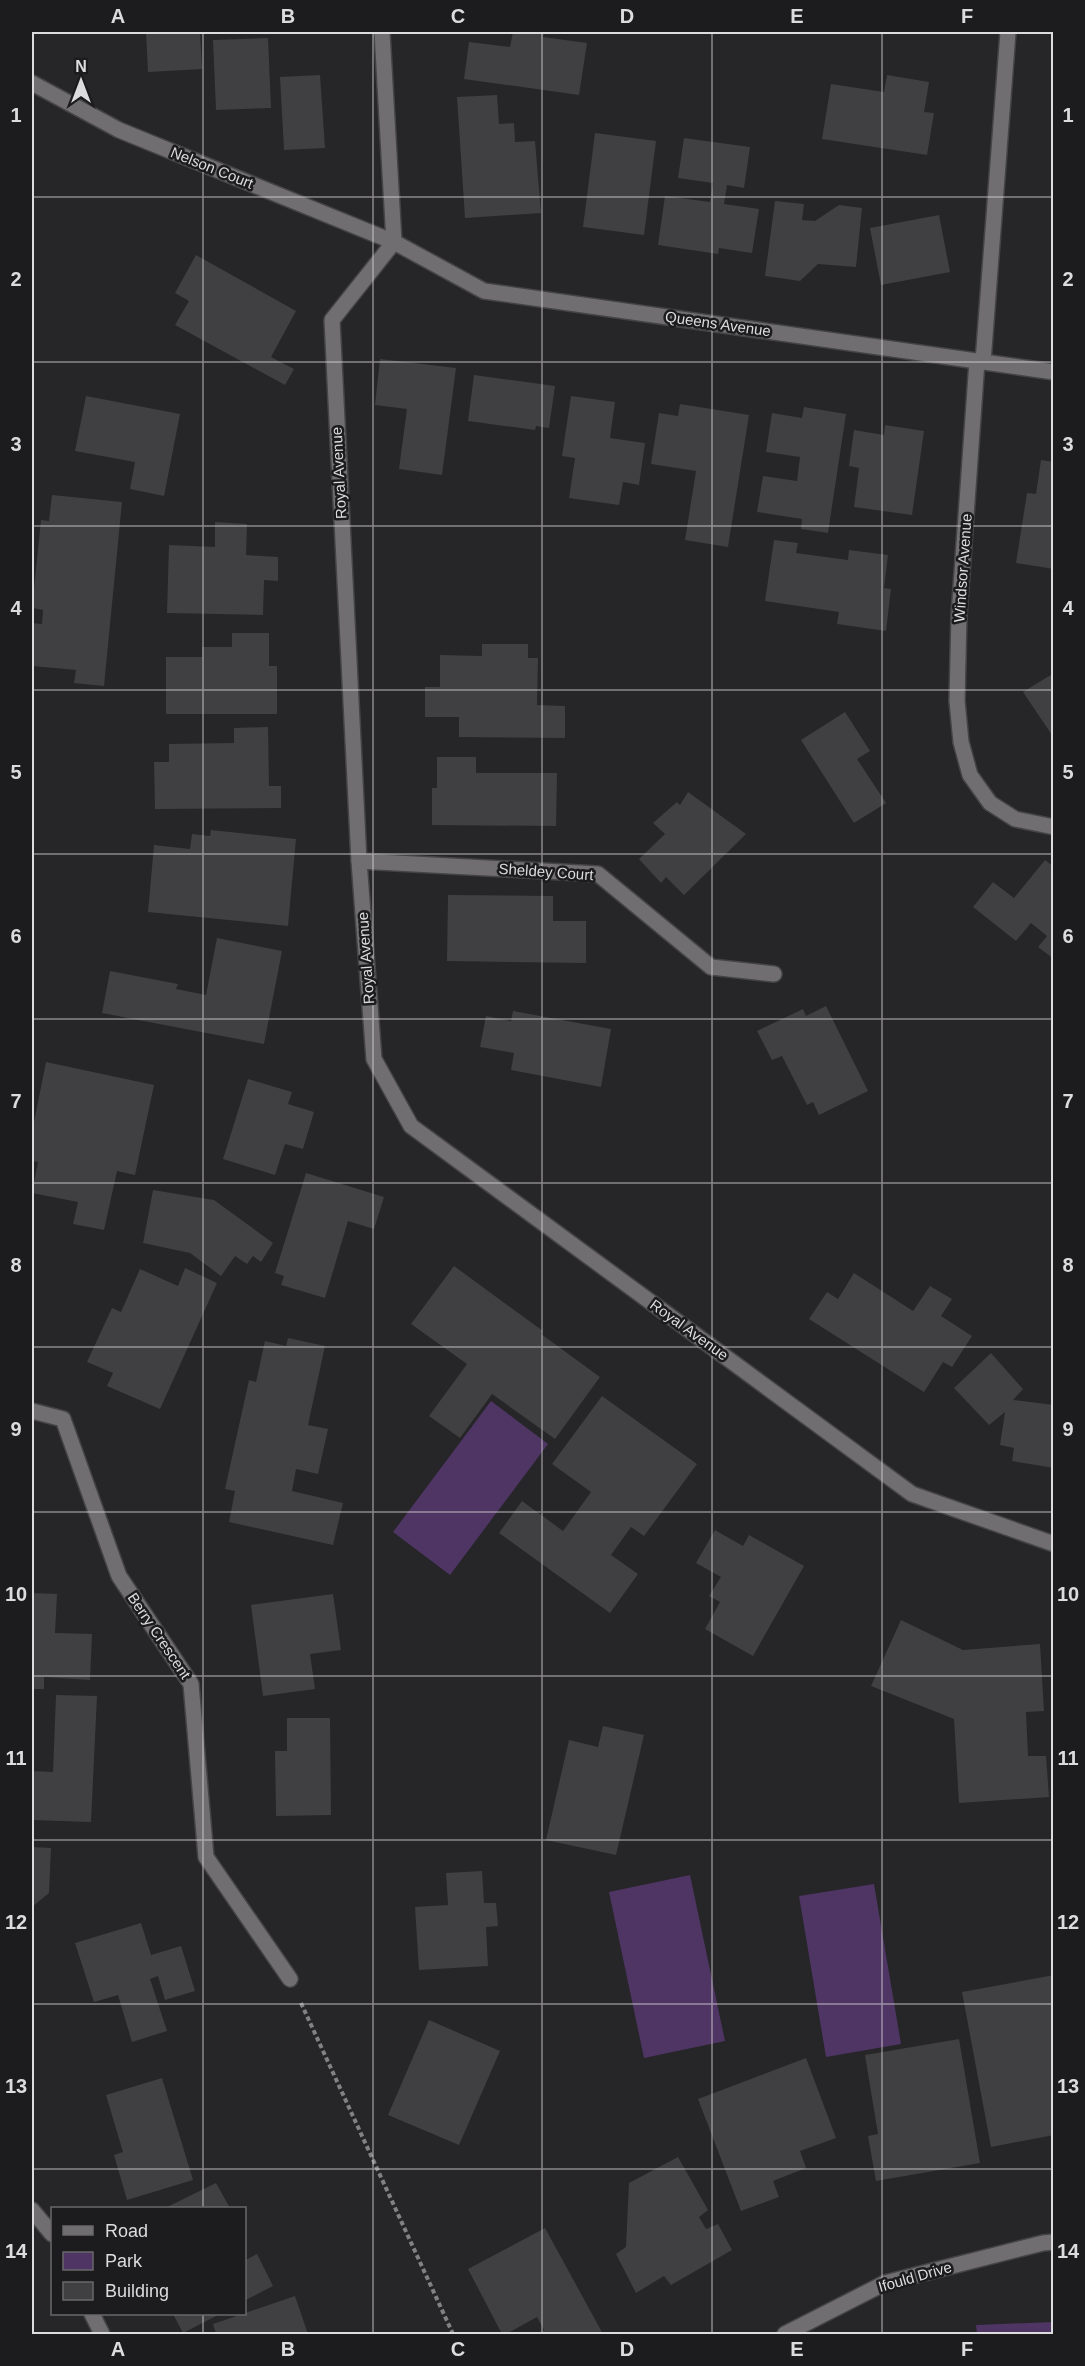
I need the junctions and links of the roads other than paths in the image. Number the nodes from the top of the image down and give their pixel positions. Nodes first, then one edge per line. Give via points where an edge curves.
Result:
1 (382, 32) edge
2 (1008, 32) edge
3 (33, 84) edge
4 (394, 242) junction
5 (980, 362) junction
6 (1053, 372) edge
7 (1053, 827) edge
8 (359, 861) junction
9 (774, 974) dead end
10 (32, 1412) edge
11 (1053, 1544) edge
12 (290, 1979) road end
13 (32, 2210) edge
14 (51, 2233) edge
15 (1053, 2242) edge
16 (93, 2315) edge
17 (102, 2334) edge
18 (785, 2334) edge

1 - 4 street
2 - 5 street, Windsor Avenue
3 - 4 street, Nelson Court via 119,130
4 - 5 street, Queens Avenue via 484,291
4 - 8 street, Royal Avenue via 332,320
5 - 6 street, Queens Avenue
5 - 7 street, Windsor Avenue via 959,615 957,690 961,742 970,775 990,803 1015,819
8 - 9 street, Sheldey Court via 598,874 711,967
8 - 11 street, Royal Avenue via 374,1059 411,1126 912,1494
10 - 12 street, Berry Crescent via 63,1419 119,1576 191,1684 206,1857
13 - 14 street
15 - 18 street, Ifould Drive via 885,2283
16 - 17 street

